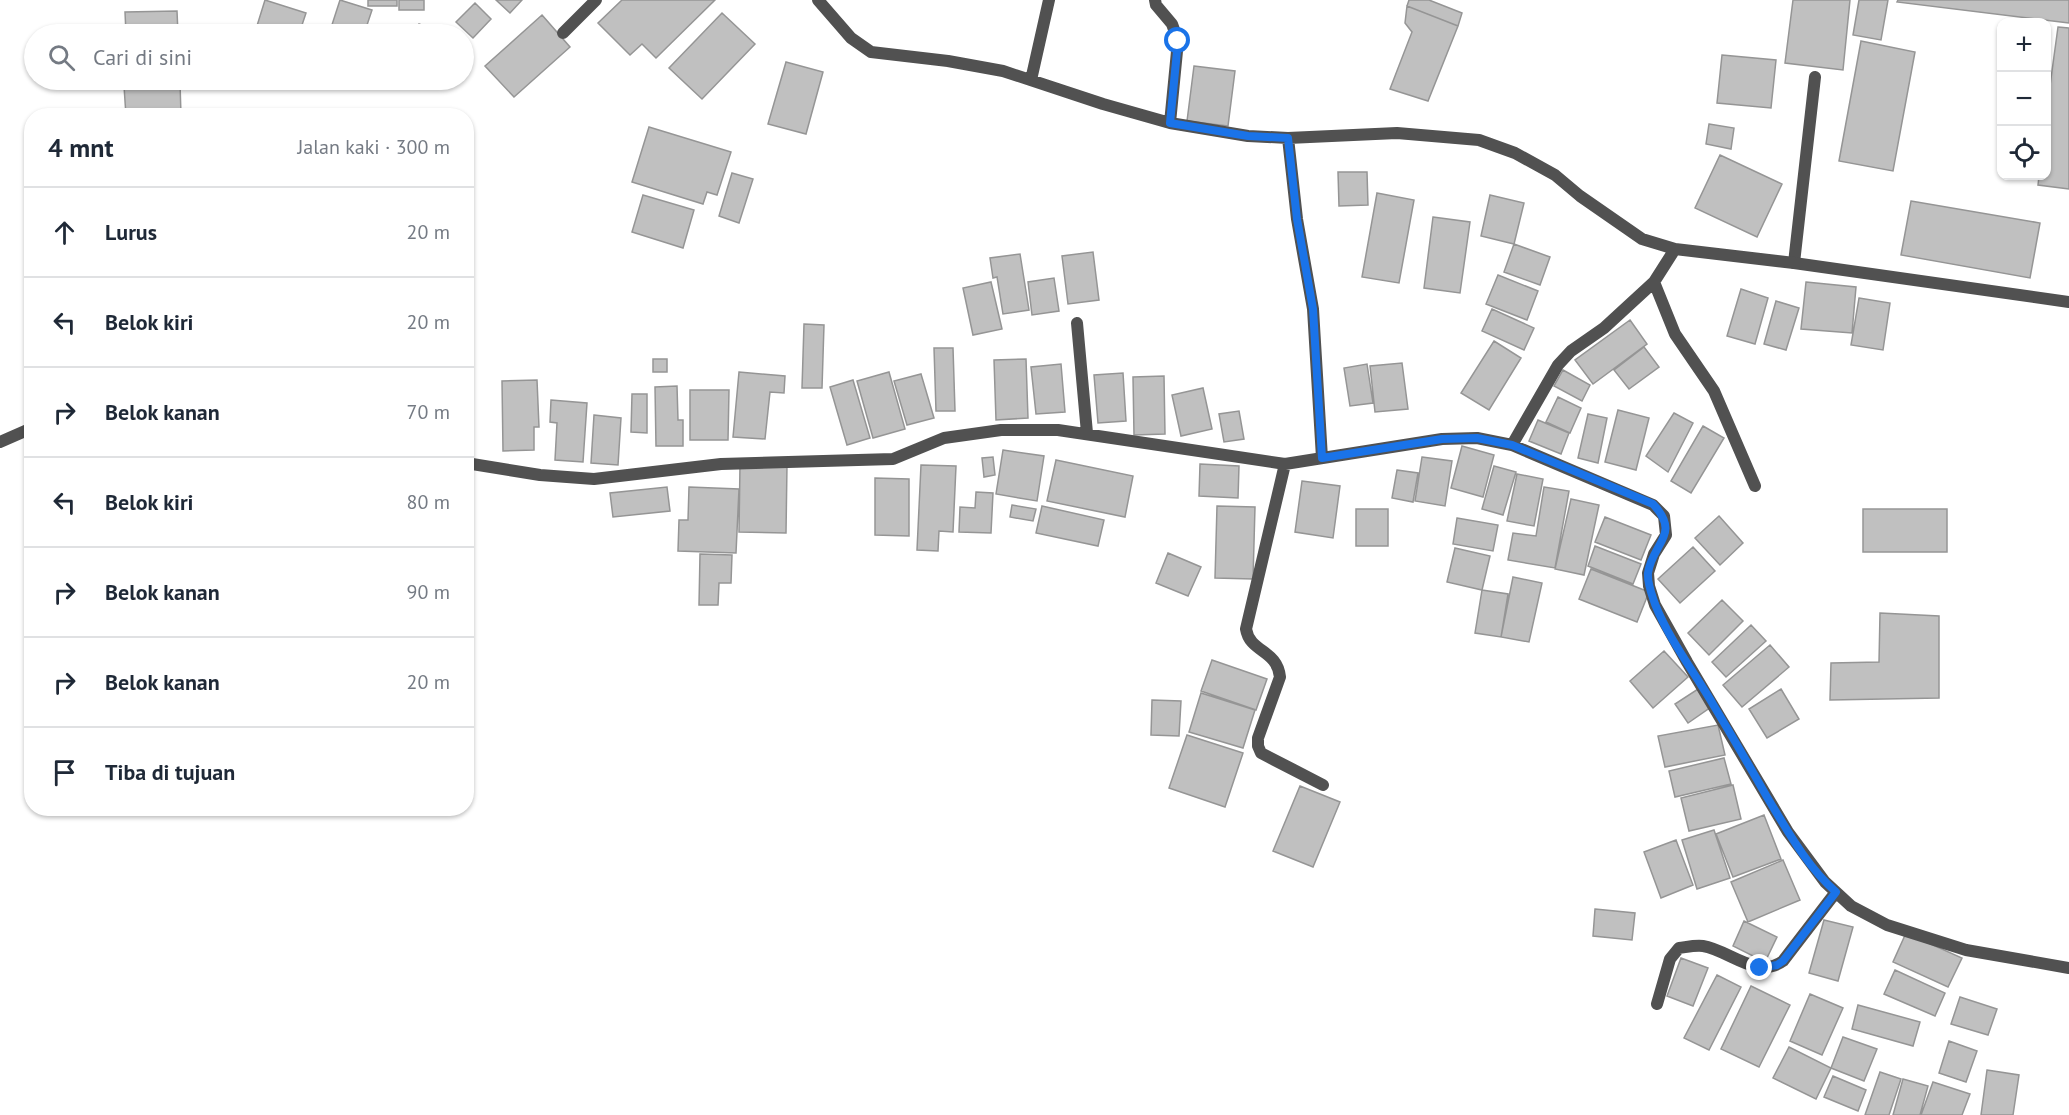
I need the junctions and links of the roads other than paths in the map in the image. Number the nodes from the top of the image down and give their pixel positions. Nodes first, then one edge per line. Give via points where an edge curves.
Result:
1 (596, 0) edge
2 (818, 0) edge
3 (1049, 0) edge
4 (1155, 0) edge
5 (564, 33) dead end
6 (1815, 77) dead end
7 (1031, 80) junction
8 (1170, 123) junction
9 (1288, 138) junction
10 (1675, 249) junction
11 (1794, 263) junction
12 (1654, 282) junction
13 (2069, 302) edge
14 (1077, 323) dead end
15 (24, 432) edge
16 (1087, 434) junction
17 (0, 442) edge
18 (1512, 445) junction
19 (1322, 458) junction
20 (474, 464) edge
21 (1285, 464) junction
22 (1755, 486) dead end
23 (1323, 785) dead end
24 (1836, 892) junction
25 (2069, 968) edge
26 (1657, 1004) dead end

1 - 5 street
2 - 7 street via 851,38 871,52 948,61
3 - 7 street
4 - 8 street via 1172,24 1178,41
6 - 11 street
7 - 8 street
8 - 9 street via 1248,136
9 - 10 street via 1397,133 1479,140 1515,153 1555,175 1642,239
9 - 19 street via 1313,309
10 - 11 street
10 - 12 street
11 - 13 street
12 - 18 street via 1558,365
12 - 22 street via 1675,334 1714,391
14 - 16 street
15 - 17 street
16 - 20 street via 1000,430 944,438 893,459 721,464 594,479
16 - 21 street
18 - 19 street via 1477,438 1442,439
18 - 24 street via 1653,504 1664,516 1666,535 1648,573 1655,605 1788,832
19 - 21 street
21 - 23 street via 1246,629 1251,641 1279,666 1280,677 1257,746 1261,753
24 - 25 street via 1851,906 1887,925 1966,950
24 - 26 street via 1777,965 1760,968 1704,946 1679,948 1670,959

